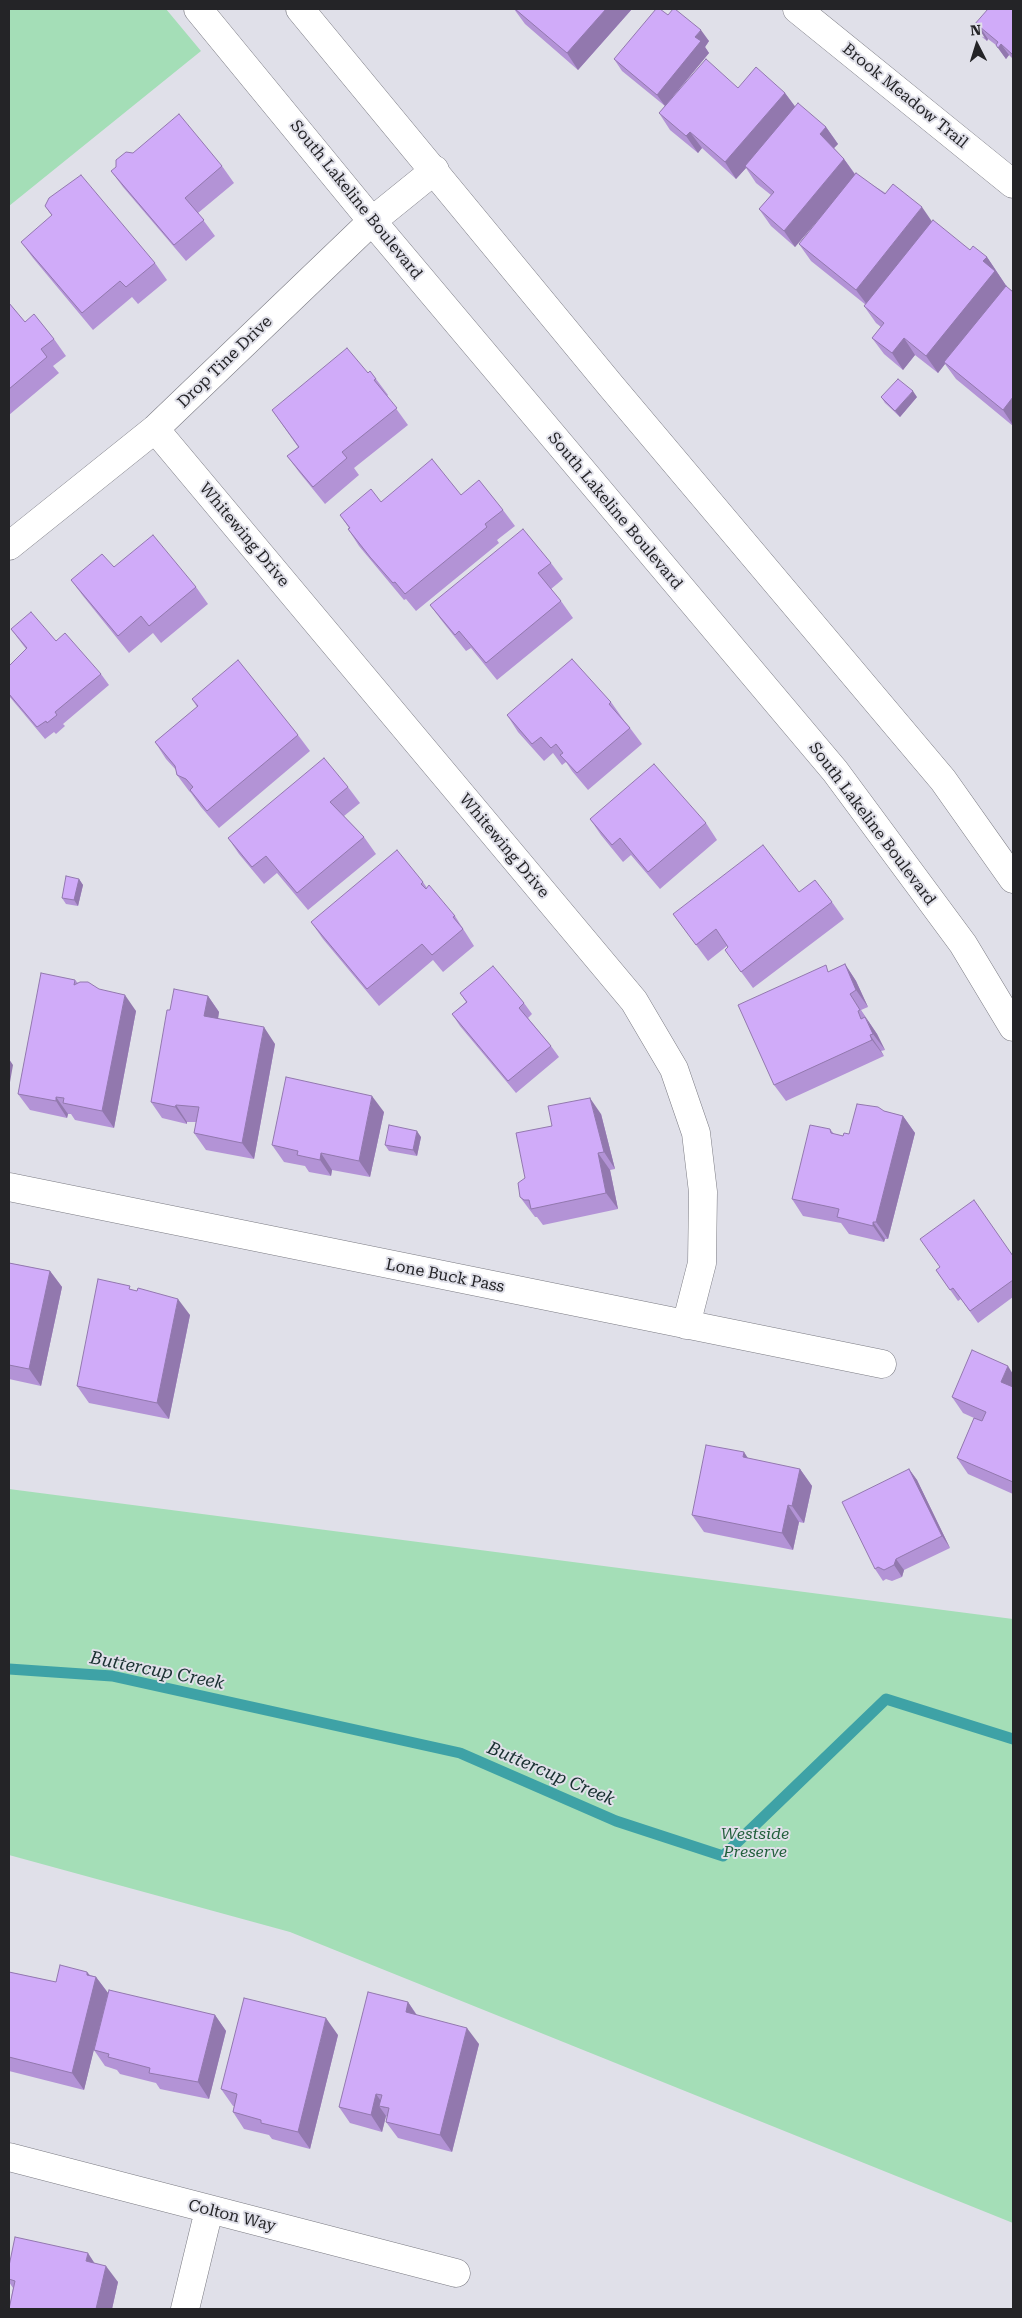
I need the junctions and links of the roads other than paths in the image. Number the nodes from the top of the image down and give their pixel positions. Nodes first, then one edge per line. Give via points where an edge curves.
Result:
1 (198, 9) edge
2 (300, 9) edge
3 (797, 9) edge
4 (435, 170) junction
5 (1013, 184) edge
6 (372, 221) junction
7 (155, 429) junction
8 (9, 546) edge
9 (1013, 879) edge
10 (1013, 1027) edge
11 (9, 1187) edge
12 (686, 1325) junction
13 (882, 1364) dead end
14 (9, 2157) edge
15 (209, 2210) junction
16 (456, 2273) dead end
17 (185, 2309) edge

1 - 6 street, South Lakeline Boulevard
2 - 4 street
3 - 5 street, Brook Meadow Trail
4 - 6 street, Drop Tine Drive
4 - 9 street via 943,780
6 - 7 street, Drop Tine Drive
6 - 10 street, South Lakeline Boulevard via 835,772 963,944
7 - 8 street, Drop Tine Drive
7 - 12 street, Whitewing Drive via 634,1001 674,1069 696,1133 703,1192 702,1263
11 - 12 street, Lone Buck Pass
12 - 13 street, Lone Buck Pass
14 - 15 street, Colton Way
15 - 16 street, Colton Way
15 - 17 street

